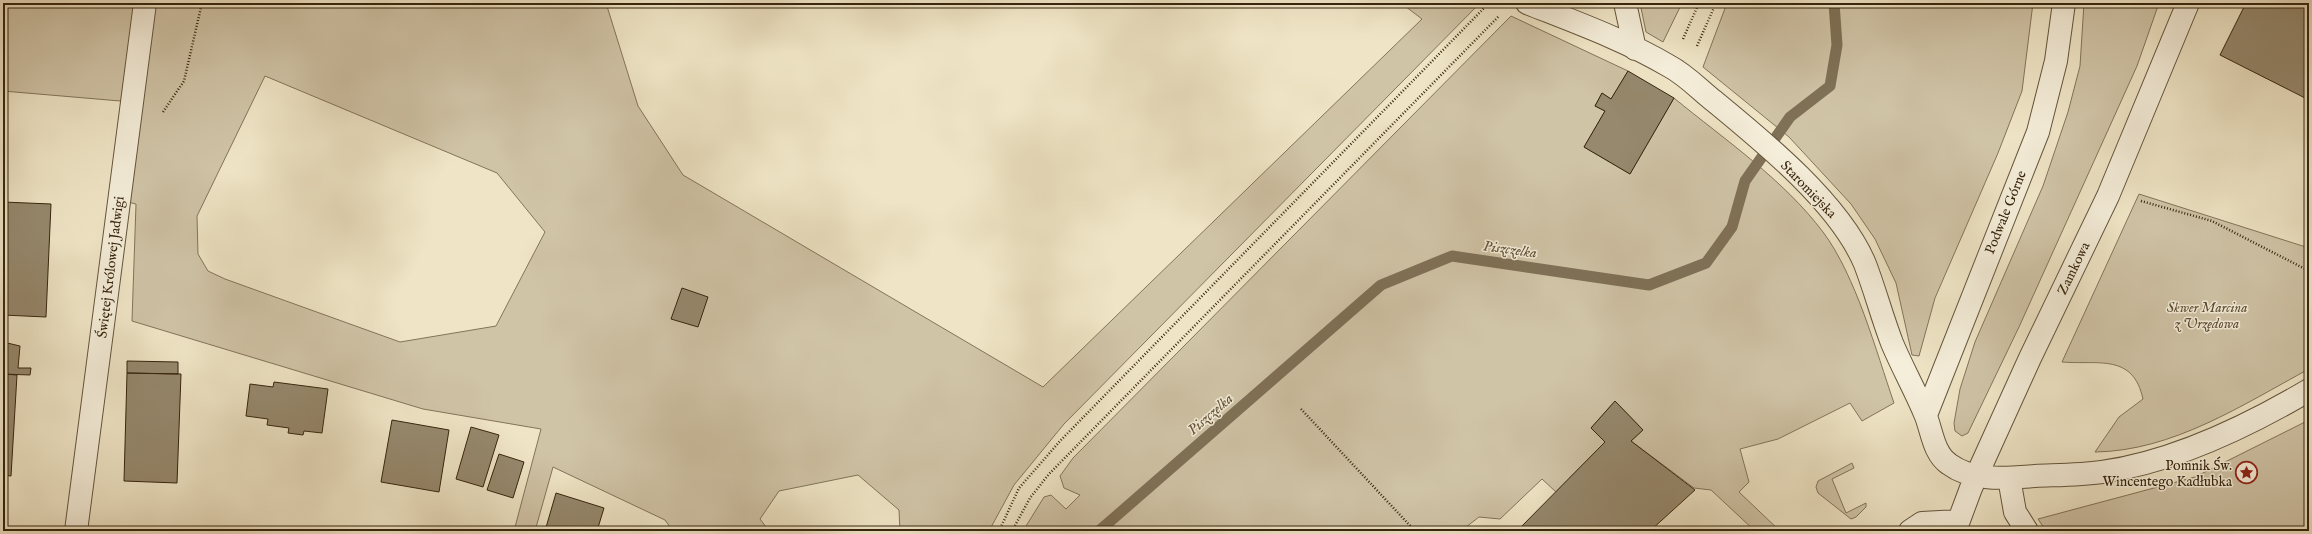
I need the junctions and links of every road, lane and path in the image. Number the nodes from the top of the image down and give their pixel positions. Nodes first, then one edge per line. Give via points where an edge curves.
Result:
1 (145, 3) edge
2 (202, 3) edge
3 (1489, 3) edge
4 (1527, 3) edge
5 (1624, 3) edge
6 (1699, 3) edge
7 (1716, 3) edge
8 (2064, 3) edge
9 (2188, 3) edge
10 (1501, 14) dead end
11 (1635, 49) junction
12 (1677, 72) junction
13 (162, 114) dead end
14 (2136, 199) dead end
15 (2309, 271) edge
16 (2309, 390) edge
17 (1301, 409) dead end
18 (1926, 416) junction
19 (1976, 476) junction
20 (2009, 478) junction
21 (2015, 521) edge
22 (1957, 526) edge
23 (76, 531) edge
24 (999, 531) edge
25 (1012, 531) edge
26 (1415, 531) edge
27 (1910, 531) edge
28 (2027, 531) edge

1 - 23 street, Świętej Królowej Jadwigi
2 - 13 path via 184,81
3 - 24 path via 1061,440 1019,488
4 - 11 street, Staromiejska
5 - 11 street
6 - 12 path
7 - 12 path
8 - 18 street, Podwale Górne via 2056,61 2038,132
9 - 19 street, Zamkowa via 2108,196
10 - 25 path via 1049,474 1030,498
11 - 12 street, Staromiejska
12 - 18 street, Staromiejska via 1738,121 1788,166 1837,217 1864,262 1893,344
14 - 15 path via 2212,221
16 - 20 street via 2184,451 2144,464 2101,472
17 - 26 path
18 - 19 street, Staromiejska via 1936,447 1947,463
19 - 20 street
19 - 22 street, Zamkowa
20 - 21 street
21 - 28 street
22 - 27 street via 1922,523

